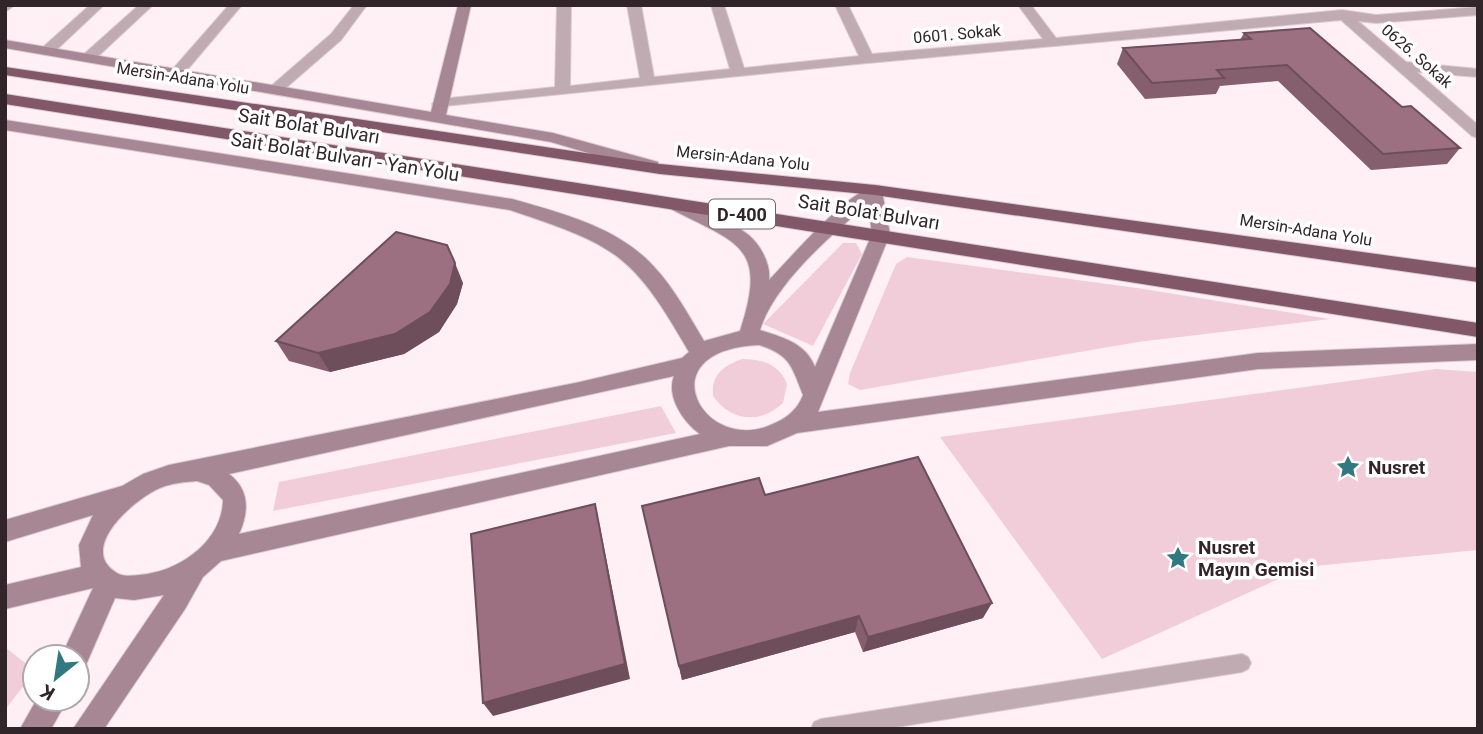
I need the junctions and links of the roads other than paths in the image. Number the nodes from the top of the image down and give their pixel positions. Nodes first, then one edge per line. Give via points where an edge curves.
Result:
1 (98, 5) edge
2 (147, 5) edge
3 (236, 5) edge
4 (361, 5) edge
5 (465, 5) edge
6 (564, 5) edge
7 (634, 5) edge
8 (717, 5) edge
9 (841, 5) edge
10 (1024, 5) edge
11 (1339, 10) edge
12 (1478, 11) edge
13 (5, 44) edge
14 (1054, 44) junction
15 (47, 51) junction
16 (88, 58) junction
17 (868, 60) junction
18 (1401, 65) junction
19 (5, 71) edge
20 (177, 73) junction
21 (739, 73) junction
22 (1478, 73) edge
23 (648, 82) junction
24 (275, 90) junction
25 (562, 91) junction
26 (5, 99) edge
27 (439, 111) junction
28 (5, 125) edge
29 (1478, 133) edge
30 (660, 169) junction
31 (875, 190) junction
32 (677, 205) junction
33 (829, 227) junction
34 (881, 234) junction
35 (1478, 275) edge
36 (758, 305) junction
37 (1478, 330) edge
38 (748, 336) junction
39 (1478, 352) edge
40 (694, 358) junction
41 (814, 393) junction
42 (794, 424) junction
43 (729, 437) junction
44 (197, 471) junction
45 (128, 494) junction
46 (5, 531) edge
47 (204, 560) junction
48 (104, 579) junction
49 (5, 597) edge
50 (80, 643) edge
51 (1242, 663) dead end
52 (45, 713) edge
53 (34, 729) edge
54 (87, 729) edge
55 (821, 729) edge

1 - 15 street
2 - 16 street
3 - 20 street
4 - 24 street via 336,37
5 - 27 main road
6 - 25 street
7 - 23 street
8 - 21 street
9 - 17 street
10 - 14 street
11 - 12 street, 0601. Sokak via 1376,19
11 - 14 street, 0601. Sokak
11 - 18 street, 0626. Sokak
13 - 15 main road
14 - 17 street, 0601. Sokak
15 - 16 main road
16 - 20 main road
17 - 21 street, 0601. Sokak
18 - 22 street
18 - 29 street, 0626. Sokak
19 - 30 highway, Mersin-Adana Yolu / D-400
20 - 24 main road
21 - 23 street, 0601. Sokak
23 - 25 street, 0601. Sokak
24 - 27 main road
25 - 27 street, 0601. Sokak
26 - 32 highway, Sait Bolat Bulvarı / D-400
27 - 30 main road
28 - 40 main road, Sait Bolat Bulvarı - Yan Yolu via 512,205 580,228 627,251 657,283
30 - 31 highway, Mersin-Adana Yolu / D-400
31 - 33 main road
31 - 34 main road
31 - 35 highway, Mersin-Adana Yolu / D-400
32 - 33 highway, Sait Bolat Bulvarı / D-400
32 - 36 main road via 741,238 761,266
33 - 34 highway, Sait Bolat Bulvarı / D-400
33 - 36 main road
34 - 37 highway, Sait Bolat Bulvarı / D-400
34 - 41 main road
36 - 38 main road
38 - 40 main road via 714,343
38 - 41 main road via 779,343 803,359 812,375
39 - 42 main road via 1258,361
40 - 43 main road via 682,380 683,398 692,415
40 - 44 main road via 580,390
41 - 42 main road via 808,410
42 - 43 main road via 775,435
43 - 47 main road
44 - 45 main road via 175,473
44 - 47 main road via 215,474 228,483 235,496 228,532
45 - 46 main road
45 - 48 main road via 97,529 91,548 92,566
47 - 48 main road via 169,581 143,588 120,587
47 - 54 main road
48 - 49 main road
48 - 50 main road
51 - 55 lane
52 - 53 main road

